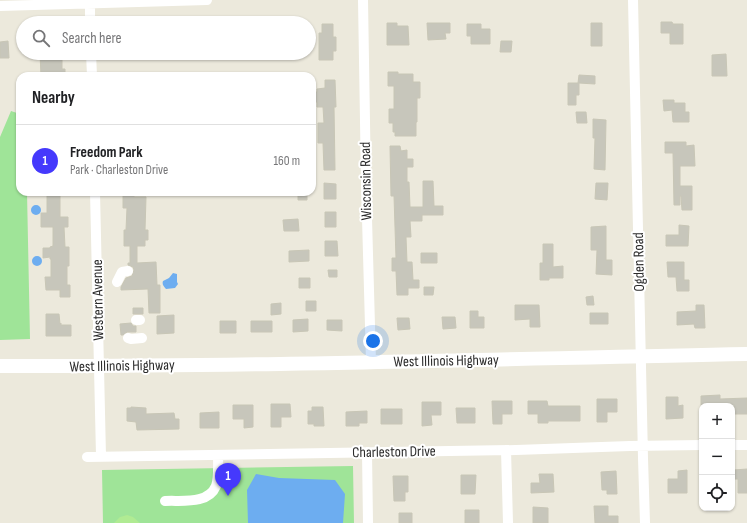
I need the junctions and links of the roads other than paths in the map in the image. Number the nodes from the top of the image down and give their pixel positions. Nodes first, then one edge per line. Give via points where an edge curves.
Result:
1 (207, 0) edge
2 (363, 0) edge
3 (633, 0) edge
4 (90, 2) edge
5 (0, 6) edge
6 (90, 16) edge
7 (91, 60) edge
8 (92, 72) edge
9 (95, 196) edge
10 (128, 271) dead end
11 (117, 282) dead end
12 (128, 338) dead end
13 (142, 338) dead end
14 (747, 354) edge
15 (641, 356) junction
16 (371, 362) junction
17 (0, 366) edge
18 (98, 367) junction
19 (747, 444) edge
20 (699, 445) edge
21 (735, 445) edge
22 (642, 446) junction
23 (506, 450) junction
24 (367, 452) junction
25 (218, 455) junction
26 (100, 456) junction
27 (87, 457) dead end
28 (165, 501) dead end
29 (368, 523) edge
30 (508, 523) edge
31 (645, 523) edge

1 - 4 street
2 - 16 street, Wisconsin Road
3 - 15 street, Ogden Road
4 - 5 street
4 - 6 street
7 - 8 street
9 - 18 street, Western Avenue
10 - 11 street via 122,272
12 - 13 street
14 - 15 street, West Illinois Highway
15 - 16 street, West Illinois Highway
15 - 22 street, Ogden Road
16 - 18 street, West Illinois Highway
17 - 18 street, West Illinois Highway
18 - 26 street, Western Avenue
19 - 21 street
20 - 22 street, Charleston Drive
22 - 23 street, Charleston Drive
22 - 31 street, Ogden Road
23 - 24 street, Charleston Drive
23 - 30 street
24 - 25 street, Charleston Drive
24 - 29 street
25 - 26 street, Charleston Drive
25 - 28 street via 216,486 210,495 198,500
26 - 27 street, Charleston Drive

